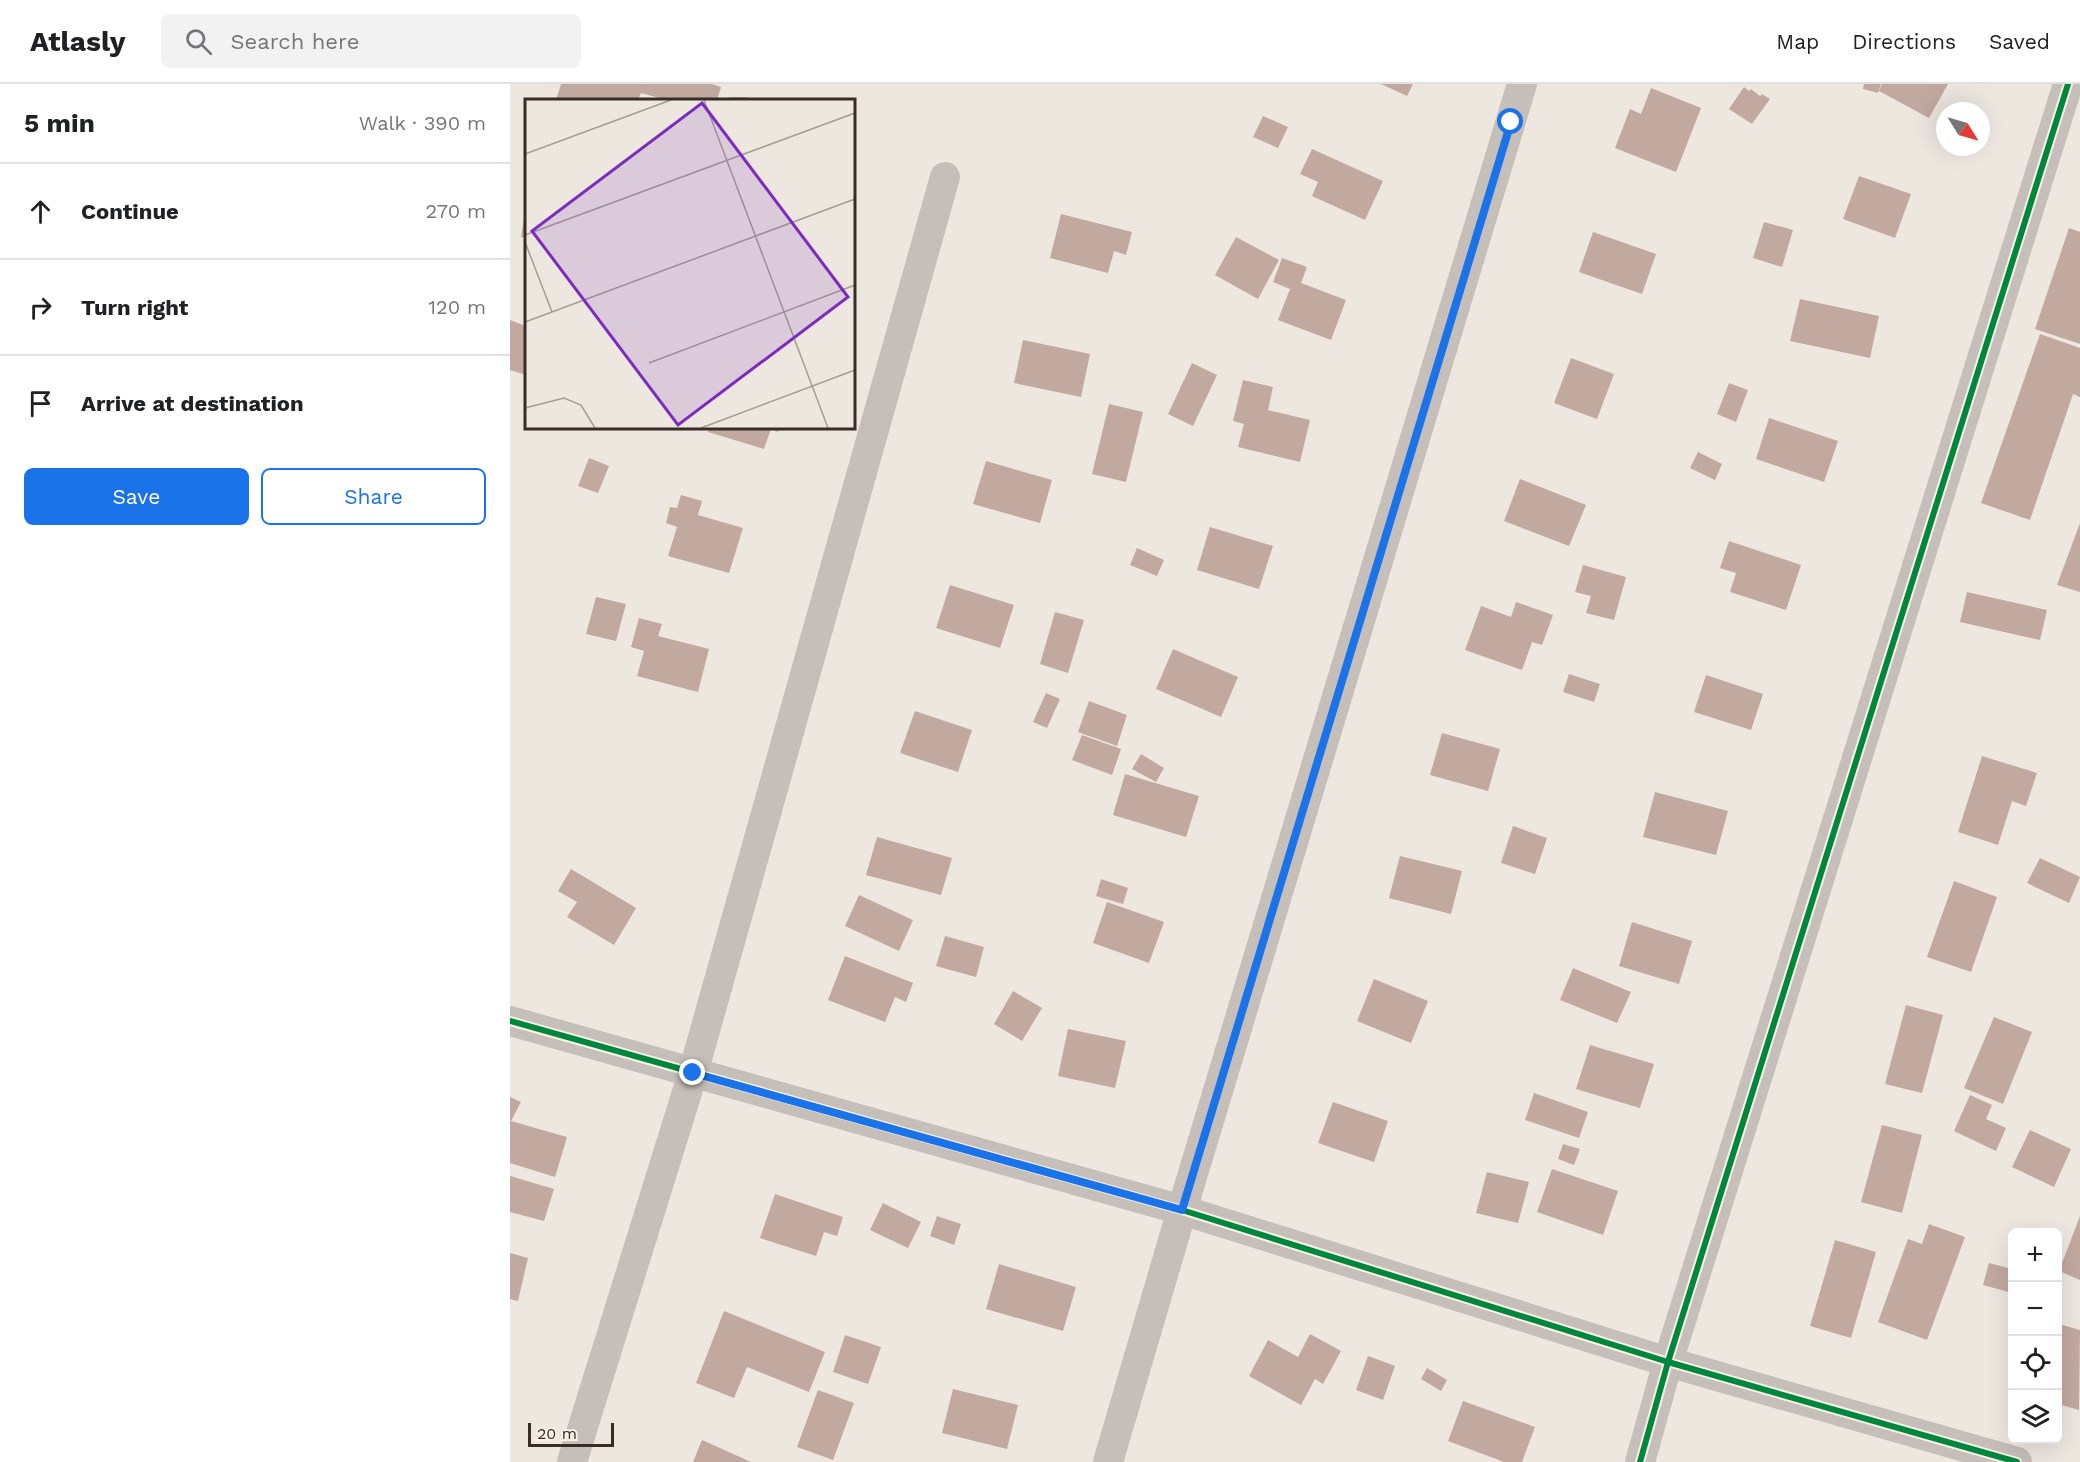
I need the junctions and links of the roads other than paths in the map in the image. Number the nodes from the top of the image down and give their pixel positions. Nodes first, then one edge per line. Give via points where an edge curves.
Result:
1 (1522, 84) edge
2 (2068, 84) edge
3 (945, 177) dead end
4 (510, 1021) edge
5 (693, 1073) junction
6 (1182, 1210) junction
7 (1668, 1362) junction
8 (572, 1462) edge
9 (1108, 1462) edge
10 (1640, 1462) edge
11 (2017, 1462) edge

1 - 6 street
2 - 7 street
3 - 5 street
4 - 5 street
5 - 6 street
5 - 8 street
6 - 7 street
6 - 9 street
7 - 10 street
7 - 11 street

